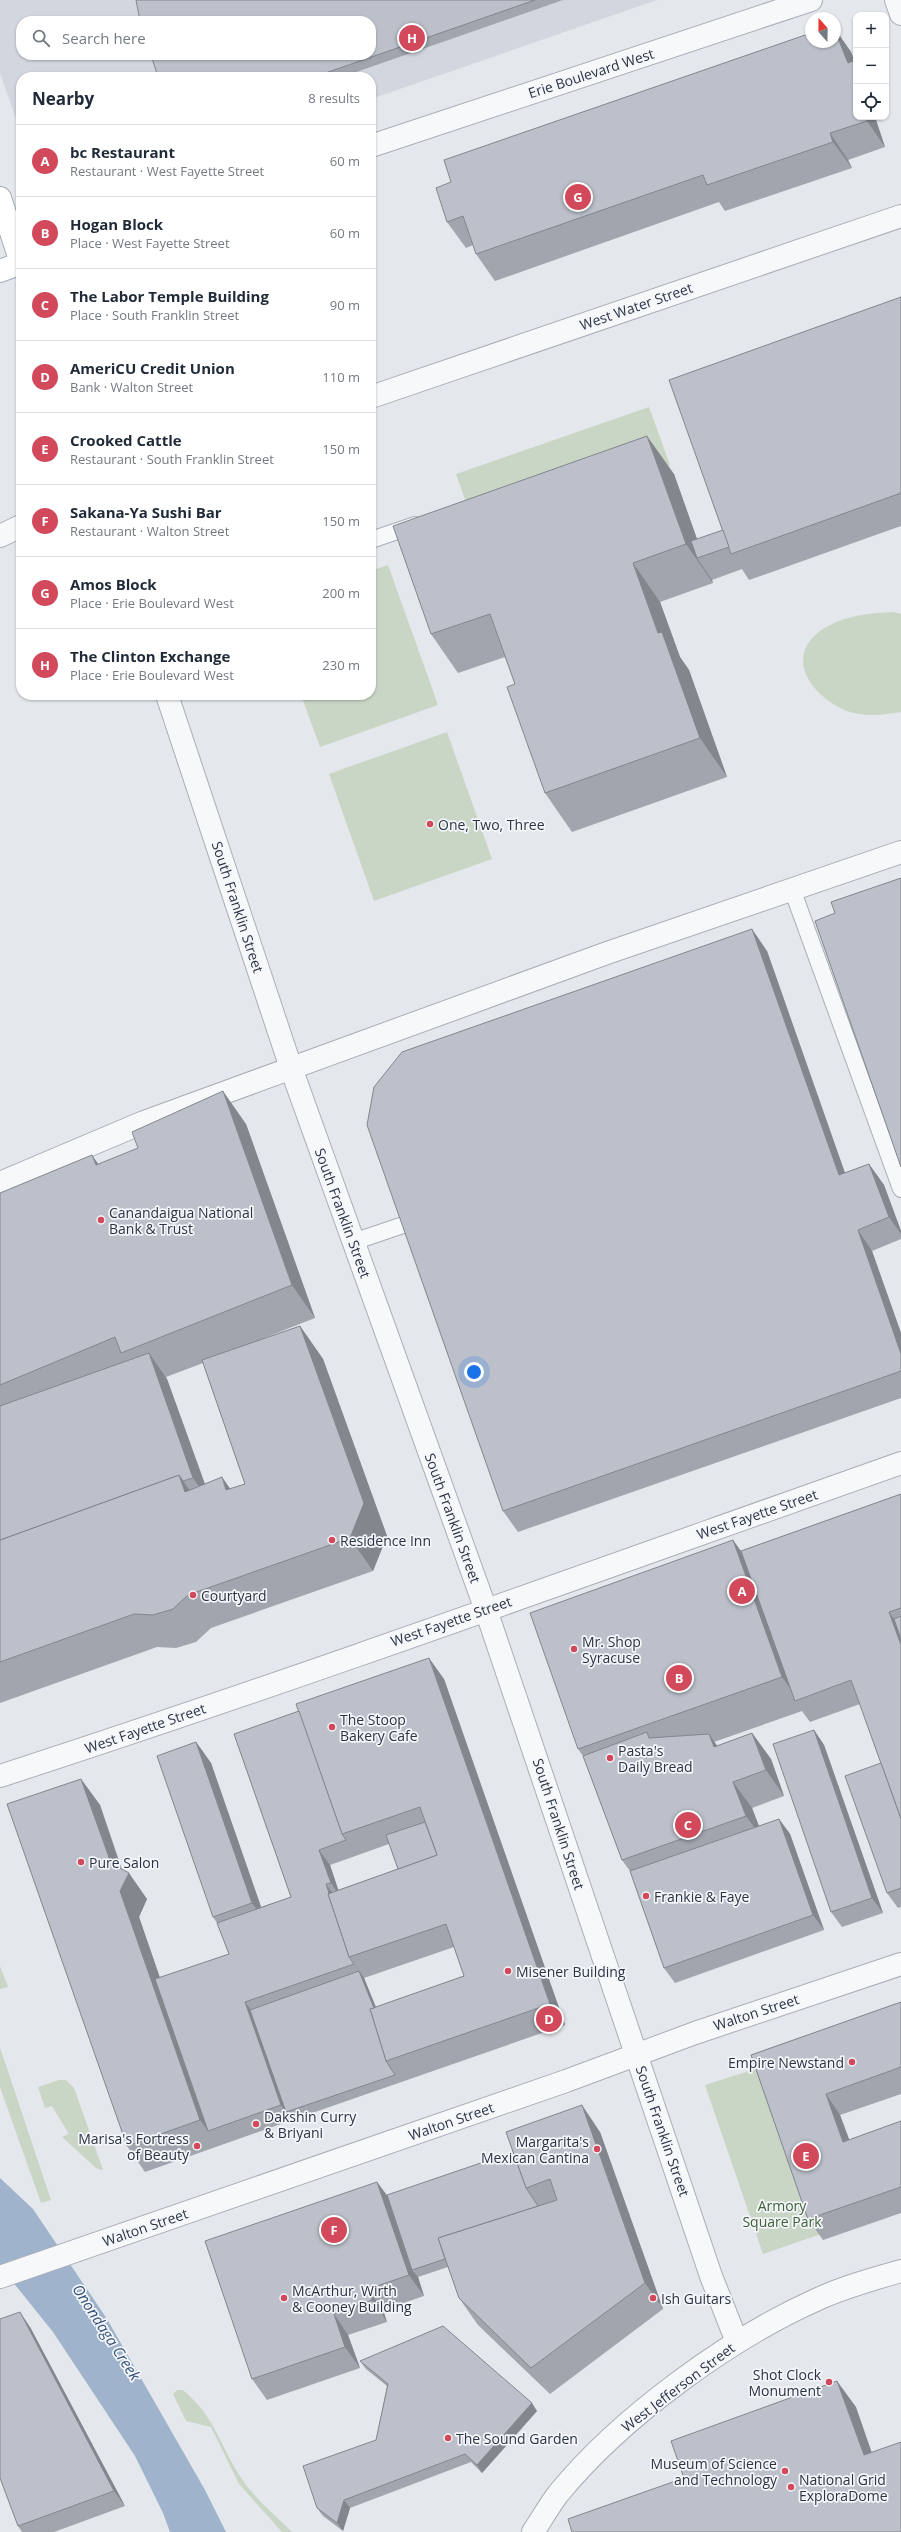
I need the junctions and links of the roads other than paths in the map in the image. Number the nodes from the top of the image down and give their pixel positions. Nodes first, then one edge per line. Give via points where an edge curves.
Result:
1 (811, 0) edge
2 (896, 0) edge
3 (901, 14) edge
4 (376, 144) edge
5 (0, 198) edge
6 (901, 216) edge
7 (16, 248) edge
8 (16, 265) edge
9 (0, 271) edge
10 (376, 395) edge
11 (430, 519) edge
12 (16, 528) edge
13 (0, 536) edge
14 (376, 538) edge
15 (169, 700) edge
16 (901, 852) edge
17 (792, 889) junction
18 (291, 1068) junction
19 (0, 1184) edge
20 (901, 1189) edge
21 (409, 1223) edge
22 (353, 1242) junction
23 (901, 1463) edge
24 (486, 1610) junction
25 (0, 1776) edge
26 (901, 1964) edge
27 (637, 2054) junction
28 (901, 2271) edge
29 (0, 2277) edge
30 (737, 2342) junction
31 (533, 2532) edge

1 - 4 street, Erie Boulevard West
2 - 3 street
5 - 7 main road
6 - 10 street, West Water Street
8 - 9 main road
11 - 14 lane
12 - 13 street
15 - 18 street, South Franklin Street
16 - 17 street
17 - 18 street
17 - 20 lane
18 - 19 street via 144,1122
18 - 22 street, South Franklin Street
21 - 22 lane
22 - 24 street, South Franklin Street
23 - 24 street, West Fayette Street
24 - 25 street, West Fayette Street via 118,1738
24 - 27 street, South Franklin Street
26 - 27 street, Walton Street via 695,2032
27 - 29 street, Walton Street
27 - 30 street, South Franklin Street via 711,2276
28 - 30 street, West Jefferson Street via 818,2299
30 - 31 street, West Jefferson Street via 695,2371 615,2435 558,2495

